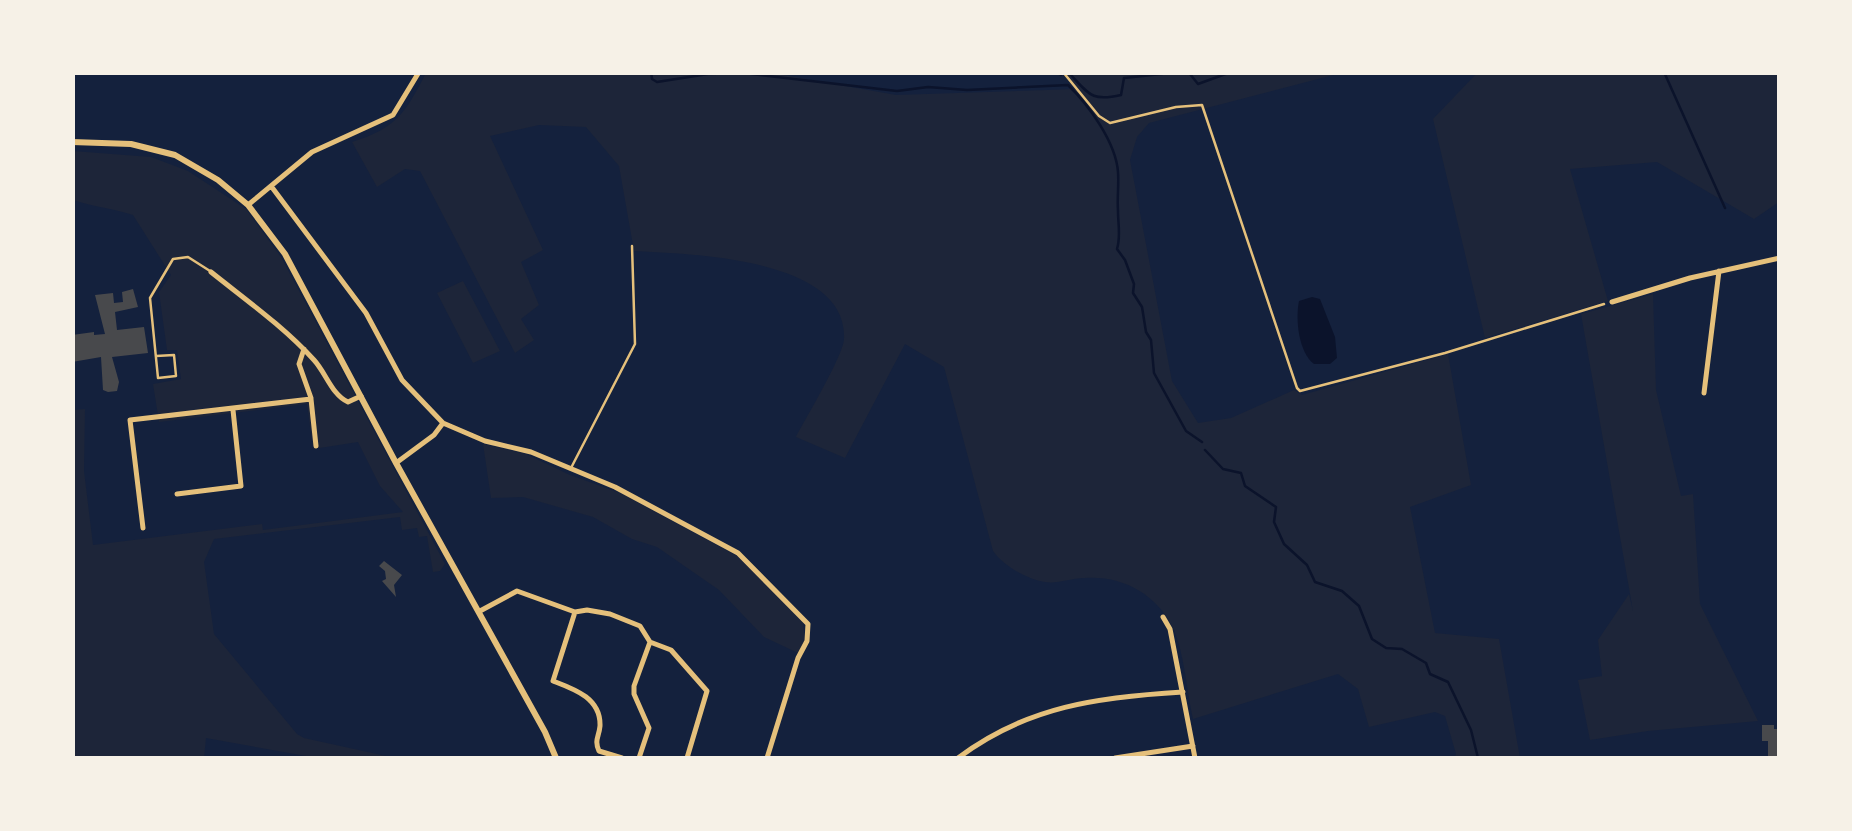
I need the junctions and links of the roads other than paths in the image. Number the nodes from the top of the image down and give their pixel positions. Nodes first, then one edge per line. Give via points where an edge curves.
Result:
1 (419, 72) edge
2 (72, 142) edge
3 (270, 186) junction
4 (248, 205) junction
5 (632, 246) dead end
6 (1780, 258) edge
7 (1719, 271) junction
8 (211, 272) joint
9 (1610, 303) road end
10 (304, 349) junction
11 (156, 356) junction
12 (1704, 393) dead end
13 (361, 396) junction
14 (311, 399) junction
15 (233, 410) junction
16 (444, 423) junction
17 (316, 446) dead end
18 (396, 464) junction
19 (570, 469) junction
20 (178, 494) dead end
21 (143, 528) dead end
22 (480, 611) junction
23 (575, 612) junction
24 (1163, 617) dead end
25 (650, 642) junction
26 (1183, 692) junction
27 (1192, 746) junction
28 (556, 758) edge
29 (622, 758) edge
30 (639, 758) edge
31 (687, 758) edge
32 (767, 758) edge
33 (958, 758) edge
34 (1116, 758) edge
35 (1195, 758) edge

1 - 3 street via 393,115 312,152
2 - 4 street via 131,144 175,155
3 - 4 street
3 - 16 street via 366,313 402,380
4 - 13 street via 286,254
5 - 19 lane via 635,344
6 - 7 street
7 - 9 street
7 - 12 street
8 - 10 street
8 - 11 lane via 188,257 173,259 151,292
10 - 13 street via 340,398
10 - 14 street via 300,364
11 - 11 lane via 158,378 176,376 174,355
13 - 18 street
14 - 15 street
14 - 17 street
15 - 20 street via 241,486
15 - 21 street via 130,420
16 - 18 street
16 - 19 street
18 - 22 street
19 - 32 street via 738,554 808,624
22 - 23 street via 517,591
22 - 28 street
23 - 25 street via 610,614 640,626
23 - 29 street via 553,682 590,699 601,723 599,751
24 - 26 street
25 - 30 street via 634,686 648,728
25 - 31 street via 671,650 707,691
26 - 27 street
26 - 33 street via 1108,697 1046,714 989,735
27 - 34 street
27 - 35 street

